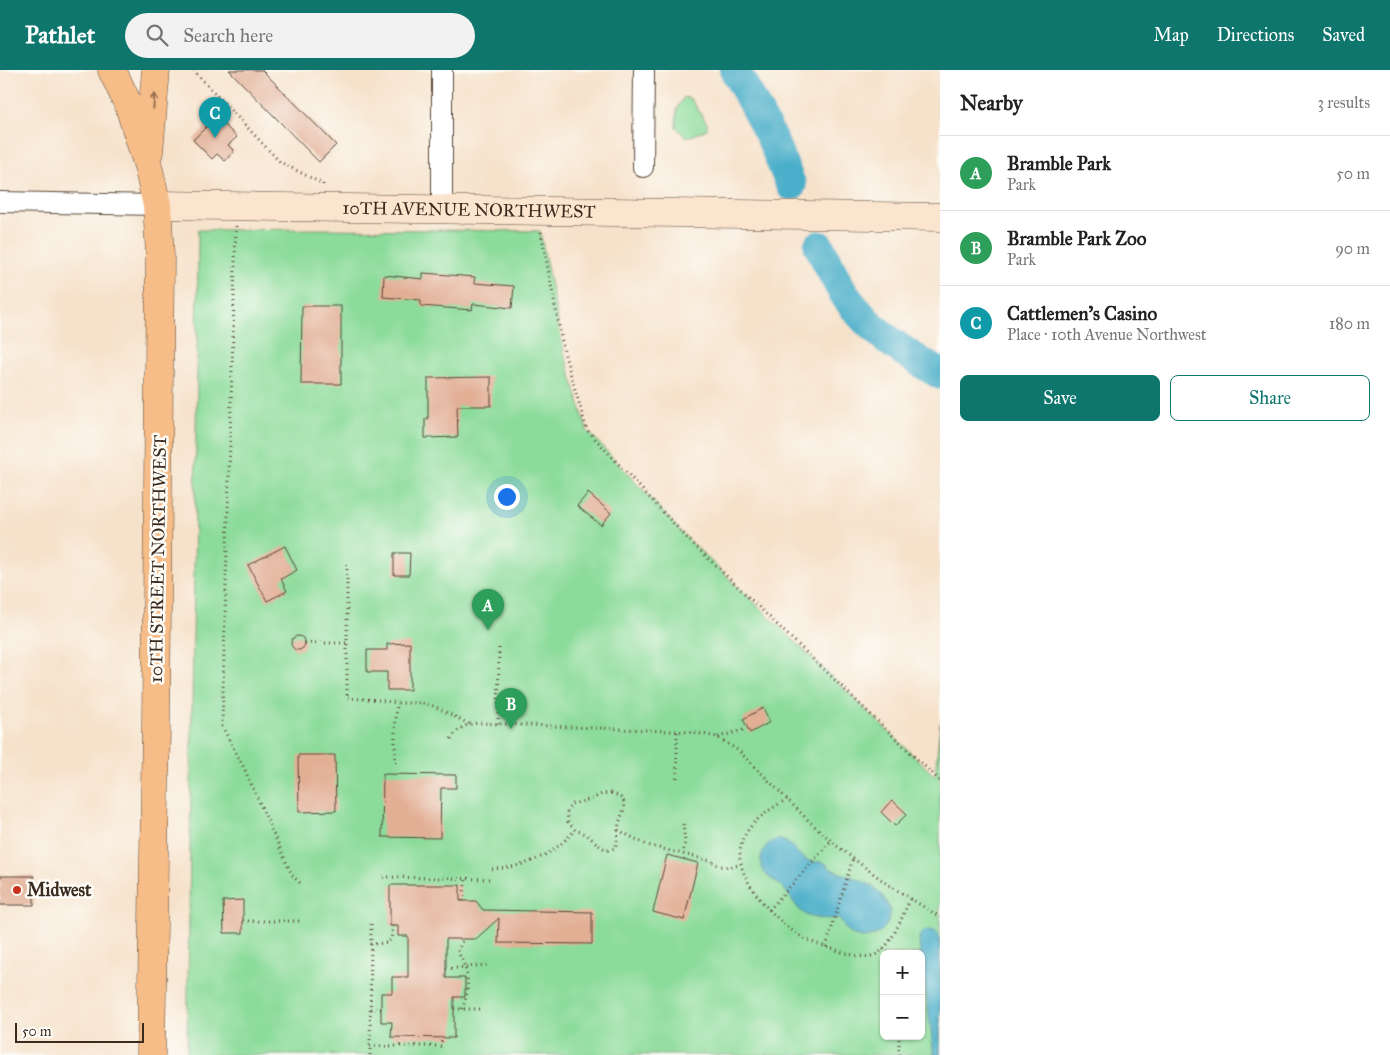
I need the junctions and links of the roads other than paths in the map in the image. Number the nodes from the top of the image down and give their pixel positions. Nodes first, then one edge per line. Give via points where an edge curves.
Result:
1 (112, 70) edge
2 (156, 70) edge
3 (442, 70) edge
4 (644, 70) edge
5 (148, 166) junction
6 (643, 167) dead end
7 (0, 202) edge
8 (157, 205) junction
9 (442, 209) junction
10 (940, 217) edge
11 (151, 1055) edge

1 - 5 main road, 10TH STREET NORTHWEST via 129,106
5 -> 2 main road
3 - 9 street
4 - 6 street
5 - 8 main road, 10TH STREET NORTHWEST
7 - 8 street, 10TH AVENUE NORTHWEST
8 - 9 street, 10TH AVENUE NORTHWEST
8 - 11 main road, 10TH STREET NORTHWEST via 161,287
9 - 10 street, 10TH AVENUE NORTHWEST

